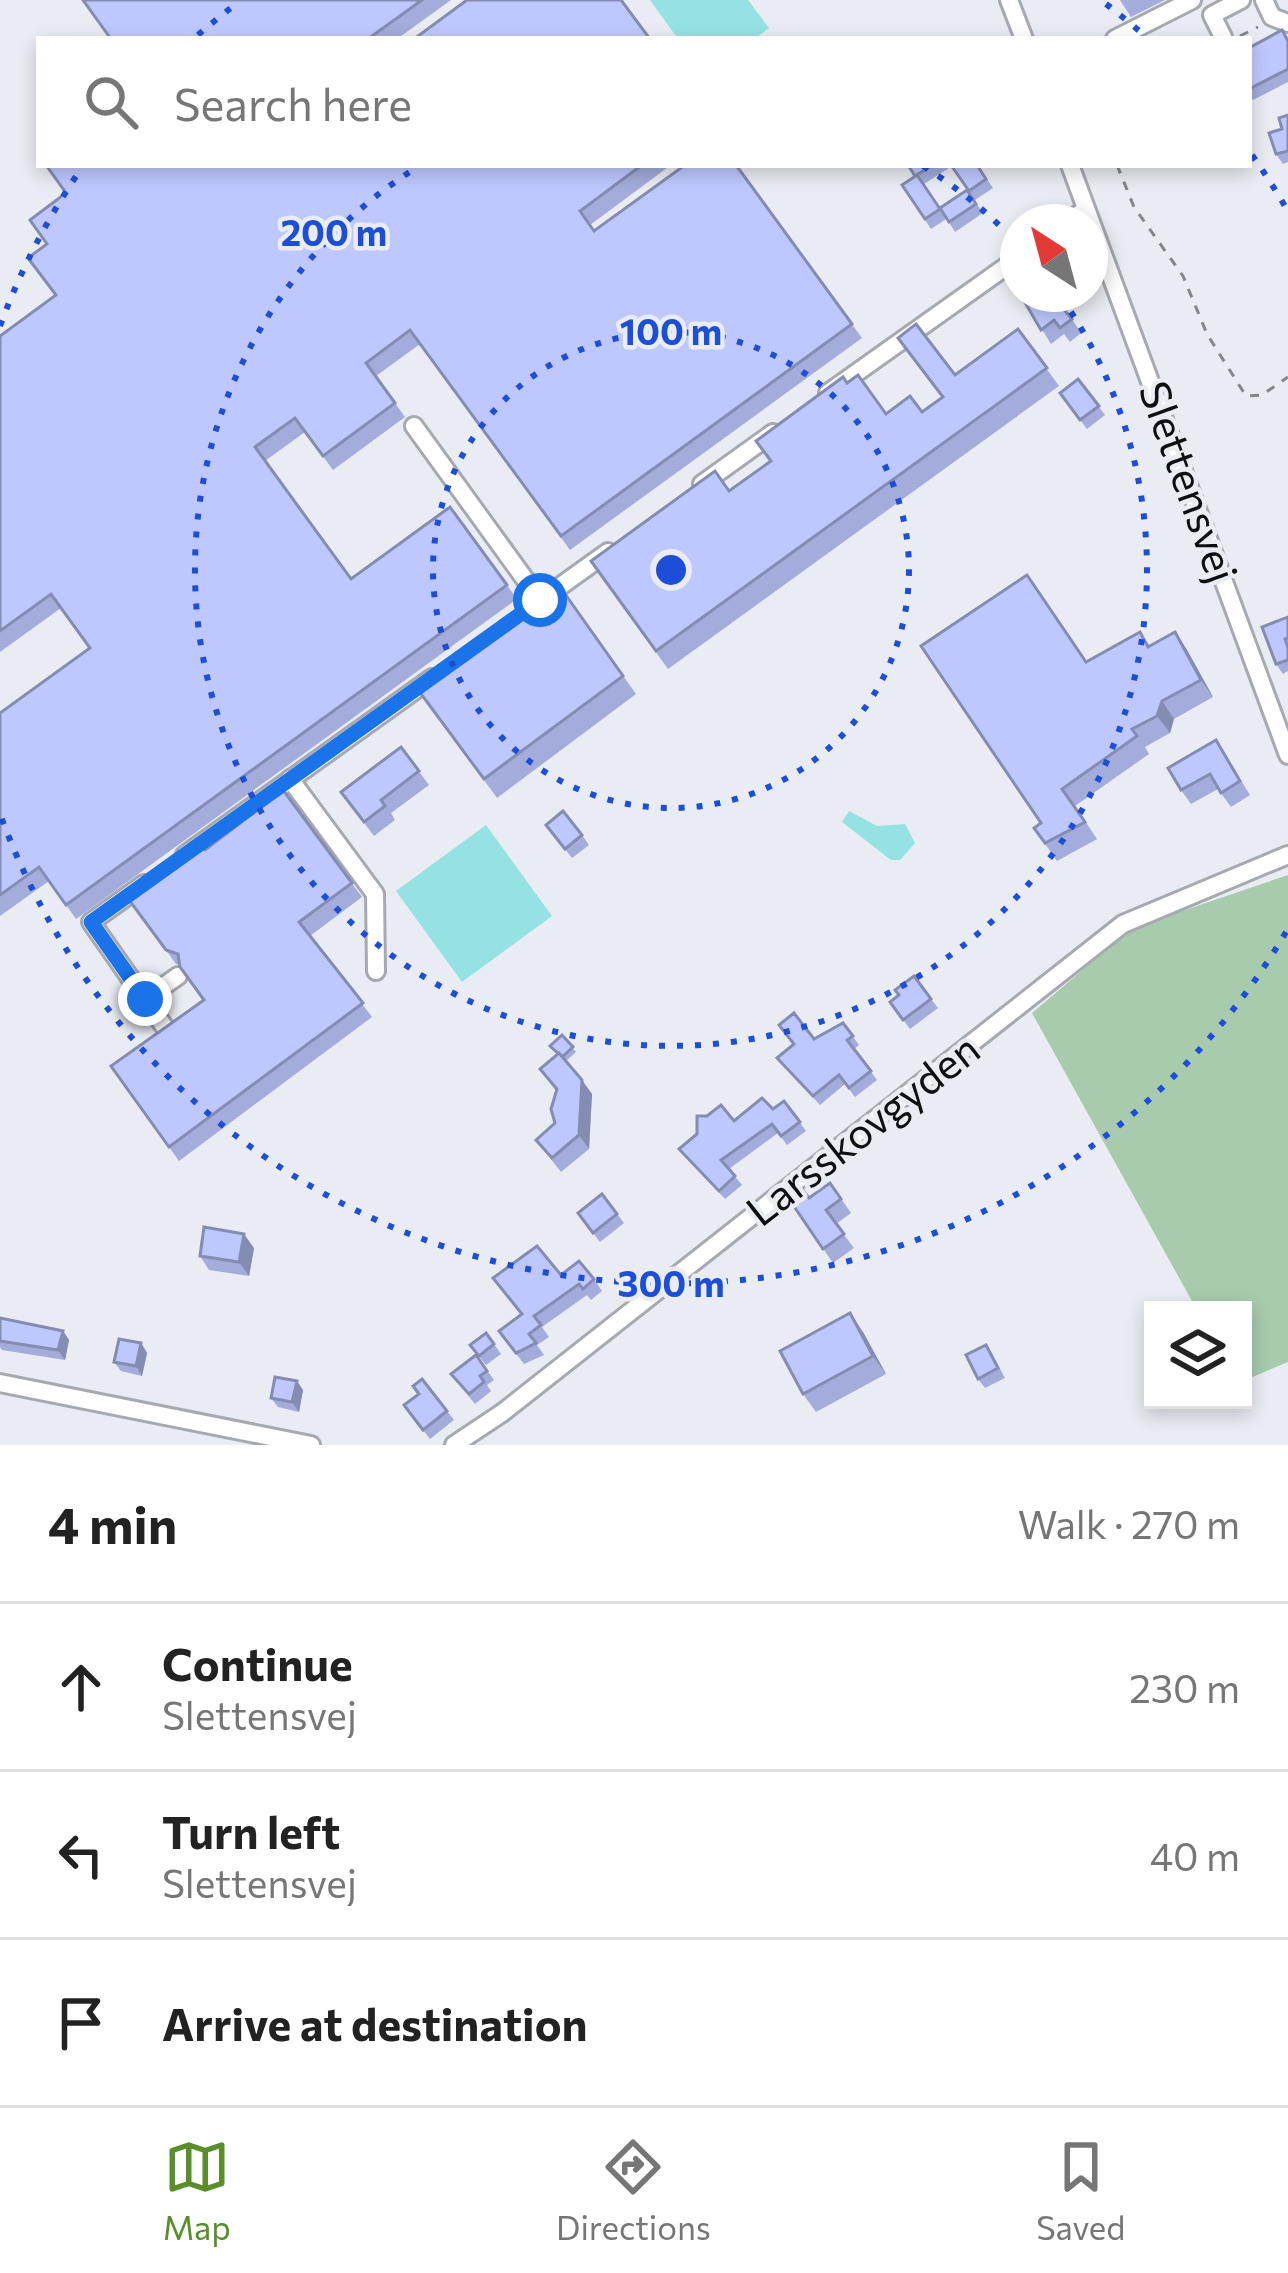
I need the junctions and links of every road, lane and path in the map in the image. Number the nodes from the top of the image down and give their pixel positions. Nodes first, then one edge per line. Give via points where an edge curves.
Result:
1 (1009, 0) edge
2 (1192, 0) edge
3 (1241, 0) edge
4 (1275, 13) edge
5 (1023, 36) edge
6 (1121, 36) edge
7 (1222, 36) edge
8 (1238, 36) edge
9 (1071, 168) edge
10 (1118, 168) edge
11 (1084, 204) edge
12 (1108, 268) edge
13 (1000, 271) edge
14 (1288, 377) edge
15 (810, 406) edge
16 (791, 420) edge
17 (414, 427) dead end
18 (694, 490) edge
19 (617, 545) edge
20 (540, 600) junction
21 (519, 616) edge
22 (454, 662) edge
23 (1286, 744) edge
24 (290, 779) junction
25 (1288, 855) edge
26 (376, 971) dead end
27 (178, 976) edge
28 (145, 999) junction
29 (168, 1032) edge
30 (0, 1383) edge
31 (457, 1444) edge
32 (311, 1445) edge

1 - 5 street
2 - 6 street
3 - 7 street via 1212,15
4 - 8 path
9 - 11 street, Slettensvej
10 - 14 path via 1246,396
12 - 23 street, Slettensvej
13 - 15 street
16 - 18 street
17 - 20 street
19 - 20 street
20 - 21 street
22 - 24 street
24 - 26 street via 375,894
24 - 28 street via 91,922
25 - 31 street, Larsskovgyden via 1123,925
27 - 28 street
28 - 29 street
30 - 32 street

